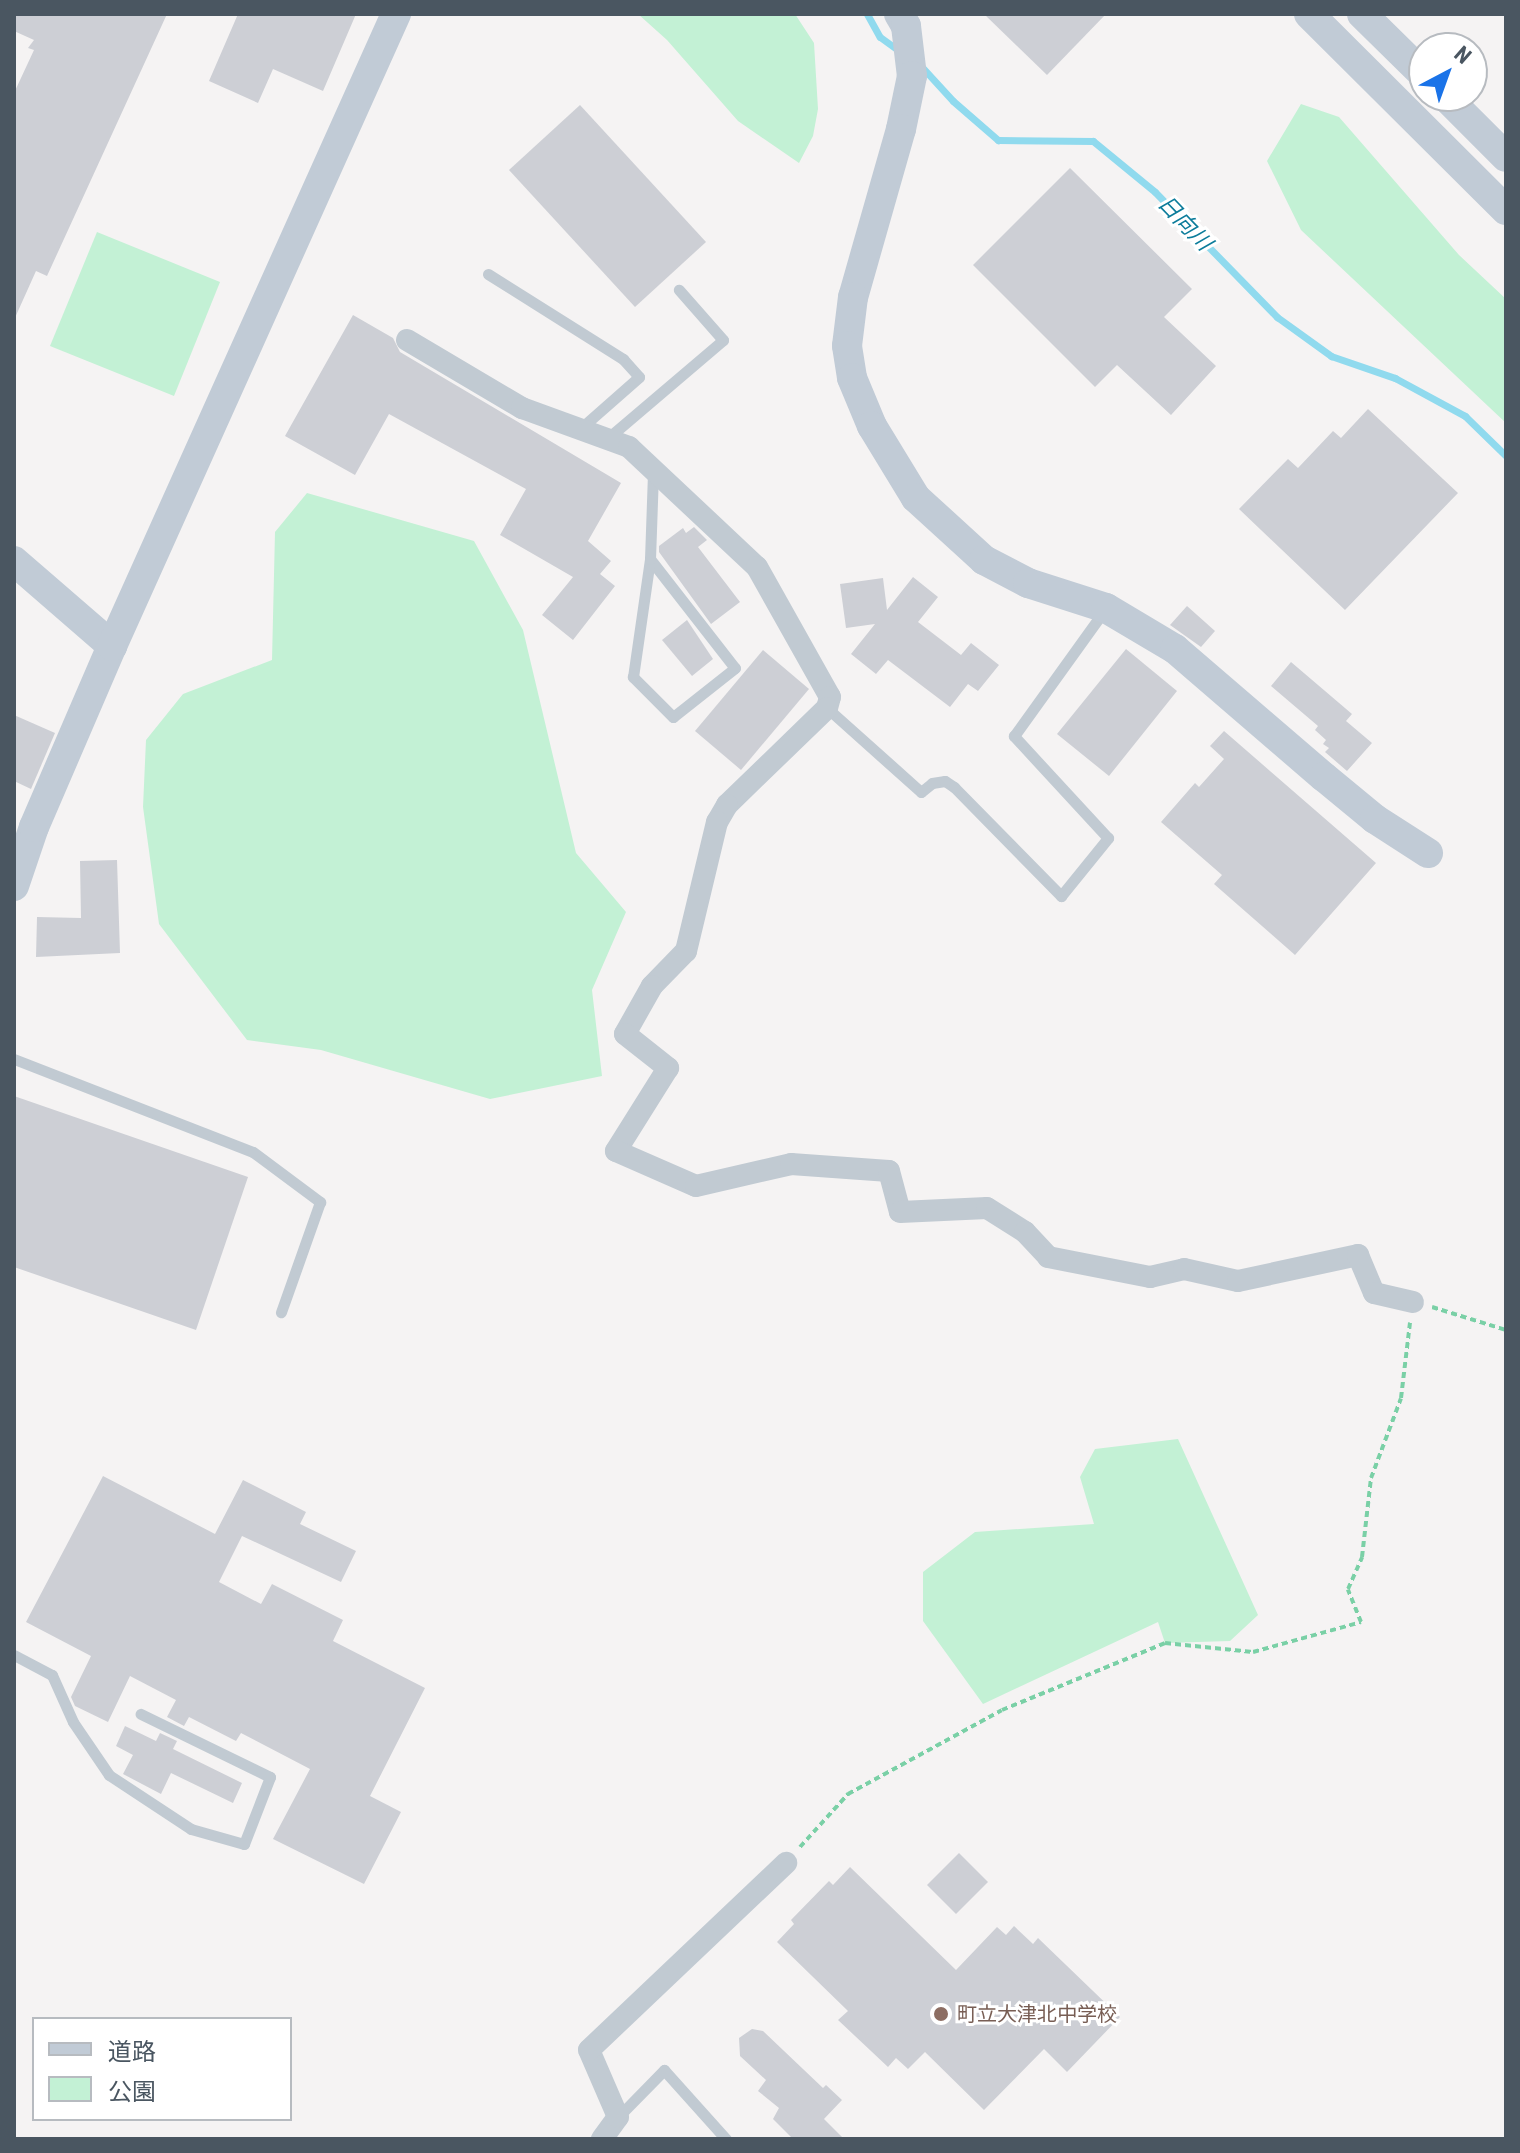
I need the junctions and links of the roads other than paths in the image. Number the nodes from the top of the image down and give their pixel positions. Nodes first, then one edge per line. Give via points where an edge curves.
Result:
1 (396, 14) edge
2 (899, 14) edge
3 (1309, 14) edge
4 (1362, 14) edge
5 (1408, 59) edge
6 (1461, 112) edge
7 (1506, 157) edge
8 (1506, 210) edge
9 (488, 274) dead end
10 (679, 290) dead end
11 (407, 340) dead end
12 (580, 429) junction
13 (608, 439) junction
14 (653, 468) junction
15 (650, 559) junction
16 (14, 561) edge
17 (1106, 608) junction
18 (112, 646) junction
19 (827, 708) junction
20 (1428, 853) dead end
21 (14, 886) edge
22 (14, 1059) edge
23 (1413, 1302) road end
24 (281, 1312) dead end
25 (14, 1655) edge
26 (141, 1714) dead end
27 (786, 1863) road end
28 (618, 2117) junction
29 (602, 2139) edge
30 (726, 2139) edge

1 - 18 street
2 - 17 street via 906,26 912,76 853,297 847,346 852,378 872,426 909,486 945,526 984,560 1028,583
3 - 8 street
4 - 5 street
6 - 7 street
9 - 12 lane via 623,359 639,377
10 - 13 lane via 723,340
11 - 12 street via 522,408
12 - 13 street
13 - 14 street via 629,447
14 - 15 lane
14 - 19 street via 757,567 830,697
15 - 15 lane via 735,668 673,717 633,677
16 - 18 street
17 - 19 lane via 1014,736 1108,838 1061,896 954,787 945,781 921,792
17 - 20 street via 1175,649 1375,819
18 - 21 street
19 - 23 street via 727,805 717,822 686,951 652,986 625,1034 668,1068 616,1151 696,1186 791,1164 889,1171 900,1212 987,1208 1025,1232 1048,1257 1150,1277 1184,1269 1238,1281 1358,1255 1374,1293
22 - 24 lane via 253,1152 320,1202
25 - 26 lane via 52,1675 73,1722 109,1775 191,1829 244,1844 270,1777
27 - 28 street via 589,2050
28 - 29 street
28 - 30 lane via 664,2070

